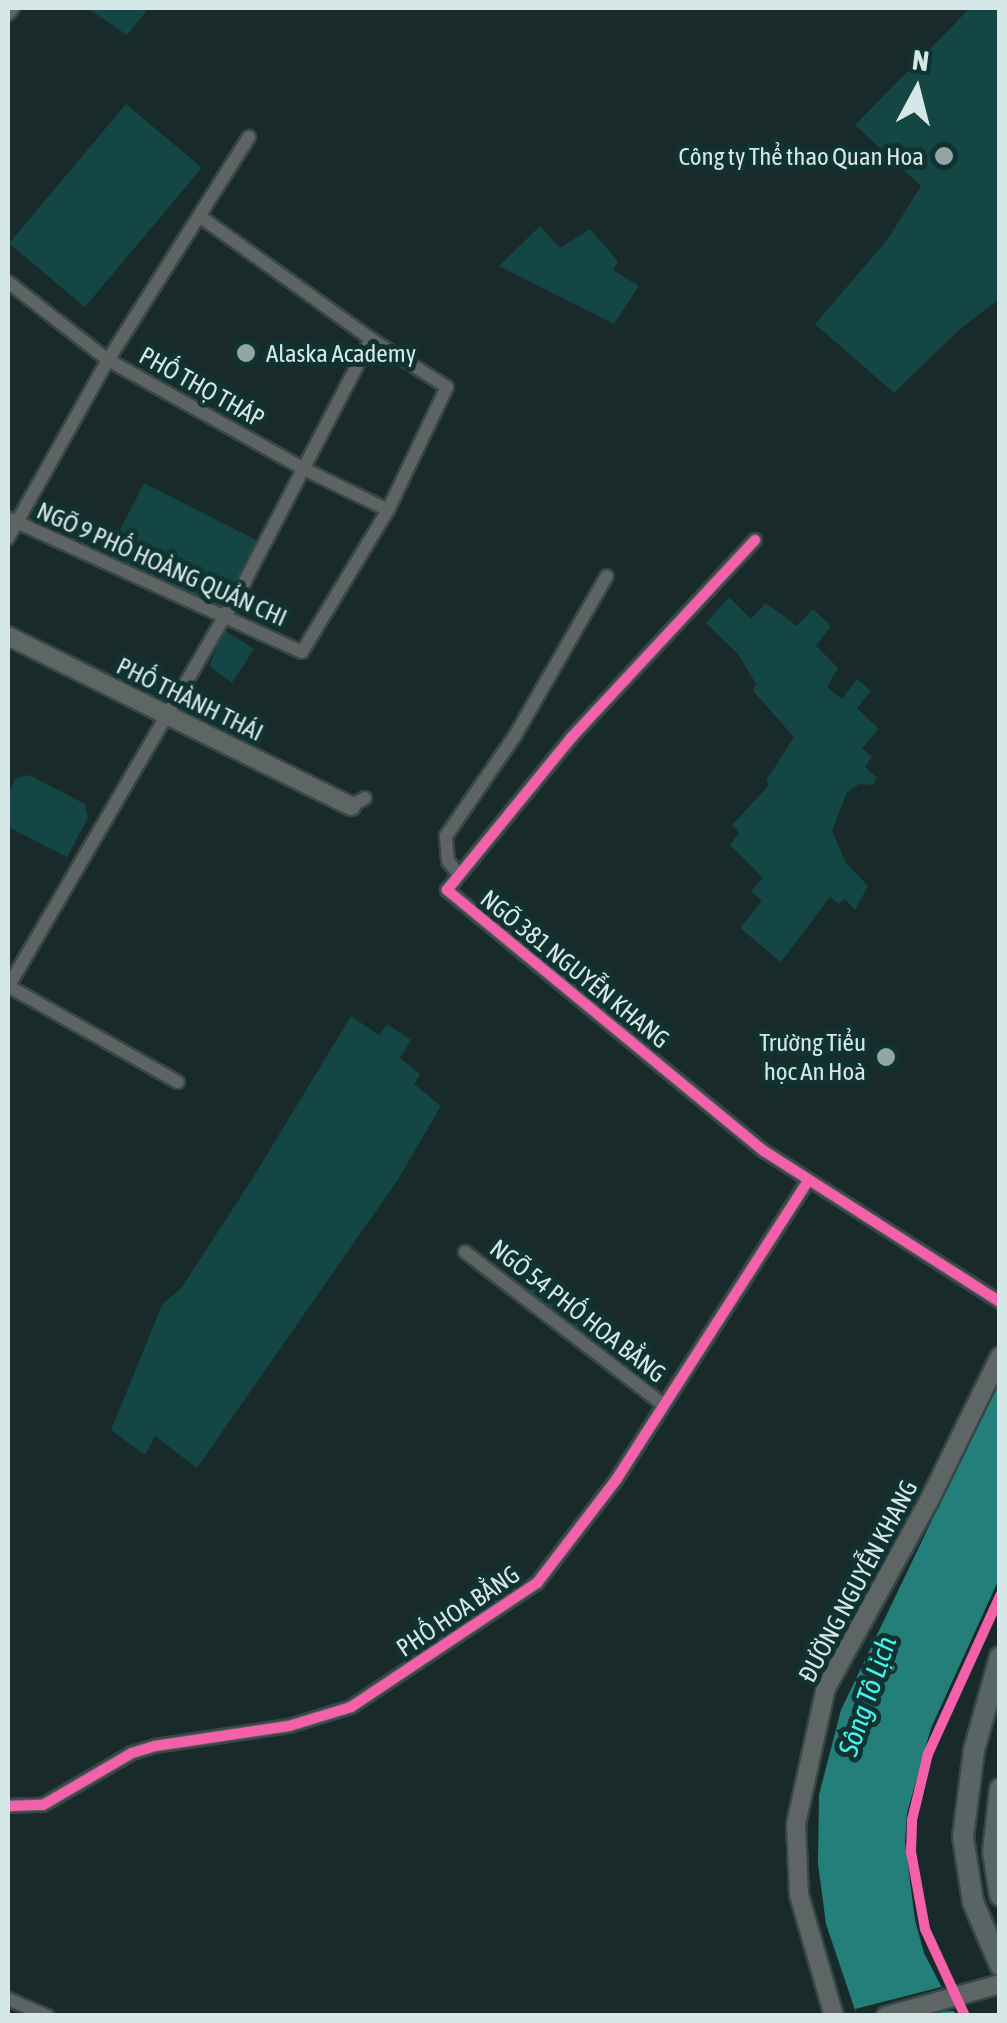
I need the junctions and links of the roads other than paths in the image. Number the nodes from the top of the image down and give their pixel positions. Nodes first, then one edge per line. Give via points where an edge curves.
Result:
1 (13, 8) edge
2 (8, 14) edge
3 (249, 138) dead end
4 (199, 216) junction
5 (8, 282) edge
6 (372, 340) junction
7 (108, 360) junction
8 (304, 469) junction
9 (388, 510) junction
10 (12, 520) edge
11 (8, 538) edge
12 (755, 540) dead end
13 (607, 576) dead end
14 (222, 616) junction
15 (8, 636) edge
16 (164, 715) junction
17 (358, 802) dead end
18 (459, 875) junction
19 (8, 986) edge
20 (178, 1082) dead end
21 (807, 1182) junction
22 (465, 1252) dead end
23 (1000, 1302) edge
24 (1000, 1356) edge
25 (664, 1405) junction
26 (1000, 1658) edge
27 (1000, 1789) edge
28 (8, 1806) edge
29 (1000, 1895) edge
30 (1000, 1965) edge
31 (1000, 1984) edge
32 (8, 1998) edge
33 (47, 2016) edge
34 (834, 2016) edge
35 (886, 2016) edge

1 - 2 street
3 - 4 street
4 - 6 street
4 - 7 street
5 - 7 street, PHỐ THỌ THÁP
6 - 8 street
6 - 9 street via 448,387
7 - 8 street, PHỐ THỌ THÁP
7 - 10 street
8 - 9 street, PHỐ THỌ THÁP
8 - 14 street
9 - 14 street, NGÕ 9 PHỐ HOÀNG QUÁN CHI via 302,652
10 - 11 street
10 - 14 street, NGÕ 9 PHỐ HOÀNG QUÁN CHI
12 - 18 street, NGÕ 381 NGUYỄN KHANG via 571,738
13 - 18 street via 508,748 446,836 448,862
14 - 16 street
15 - 16 main road, PHỐ THÀNH THÁI
16 - 17 main road, PHỐ THÀNH THÁI
16 - 19 street
18 - 21 street, NGÕ 381 NGUYỄN KHANG via 447,890
19 - 20 street
21 - 23 street, NGÕ 381 NGUYỄN KHANG
21 - 25 street, PHỐ HOA BẰNG
22 - 25 street, NGÕ 54 PHỐ HOA BẰNG
24 - 34 main road, ĐƯỜNG NGUYỄN KHANG via 826,1688 796,1824 800,1895
25 - 28 street, PHỐ HOA BẰNG via 605,1497 537,1583 350,1707 289,1726 155,1746 42,1805
26 - 30 main road via 974,1750 963,1837 973,1902
27 - 29 main road via 993,1852
31 - 35 main road
32 - 33 street

